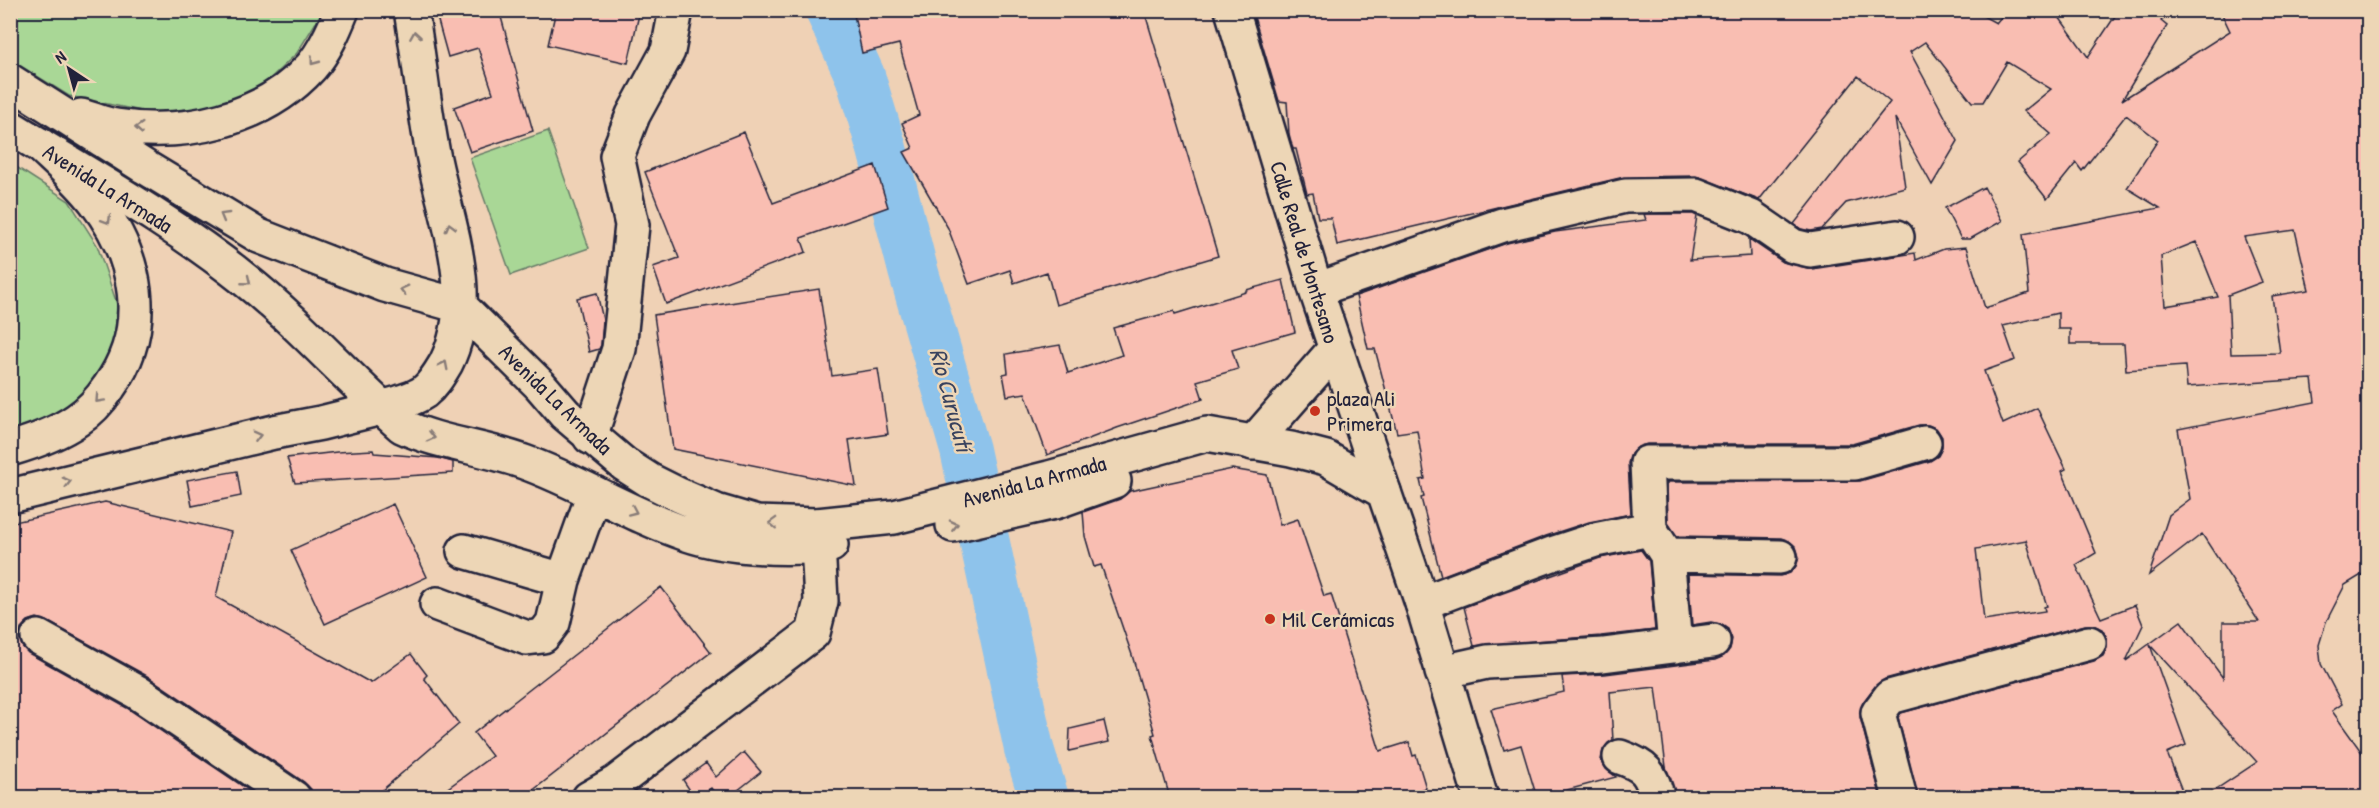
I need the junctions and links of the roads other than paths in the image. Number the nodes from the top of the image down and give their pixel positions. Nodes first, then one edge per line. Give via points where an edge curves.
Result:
1 (342, 10) edge
2 (411, 10) edge
3 (676, 10) edge
4 (1232, 10) edge
5 (10, 81) edge
6 (49, 106) junction
7 (10, 127) edge
8 (40, 145) junction
9 (1898, 237) dead end
10 (1316, 290) junction
11 (460, 306) junction
12 (1335, 349) junction
13 (381, 408) junction
14 (590, 437) junction
15 (1253, 442) junction
16 (1924, 443) dead end
17 (10, 449) edge
18 (1384, 492) junction
19 (594, 493) junction
20 (10, 496) edge
21 (817, 536) junction
22 (1659, 542) junction
23 (464, 551) dead end
24 (1780, 557) dead end
25 (563, 580) junction
26 (1422, 603) junction
27 (437, 604) dead end
28 (38, 637) dead end
29 (1713, 641) dead end
30 (2089, 643) dead end
31 (1675, 646) junction
32 (1442, 672) junction
33 (1620, 757) dead end
34 (624, 790) edge
35 (294, 798) edge
36 (589, 798) edge
37 (1481, 798) edge
38 (1658, 798) edge
39 (1900, 798) edge

1 -> 6 main road via 312,66 265,105 239,116 154,129 115,126
11 -> 2 main road via 455,245 433,154
3 - 14 main road via 668,51 633,115 617,156 632,225 619,349
4 - 10 main road, Calle Real de Montesano
5 - 6 main road, Avenida La Armada
11 -> 6 main road, Avenida La Armada via 385,285 259,236
7 - 8 main road, Avenida La Armada
8 -> 13 main road, Avenida La Armada via 196,243 245,280
8 -> 17 main road via 95,201 111,225 132,275 136,324 130,350 103,396 79,419 47,437
9 - 10 main road via 1810,250 1793,246 1751,217 1696,195 1625,196 1502,225
10 - 12 main road, Calle Real de Montesano
13 -> 11 main road via 424,392 439,375 454,344
11 - 14 main road, Avenida La Armada
12 - 15 main road
12 - 18 main road, Calle Real de Montesano
13 -> 19 main road, Avenida La Armada via 402,426 423,435 498,452
20 -> 13 main road
21 -> 14 main road, Avenida La Armada via 716,511 649,480
15 - 18 main road, Avenida La Armada via 1326,458
15 - 21 main road, Avenida La Armada via 895,528
16 - 22 main road via 1855,463 1647,463
18 - 26 main road, Calle Real de Montesano
19 -> 21 main road, Avenida La Armada via 688,535 756,548
19 - 25 main road
21 - 34 main road via 821,601 813,633
22 - 24 main road
22 - 26 main road via 1595,540
22 - 31 main road
23 - 25 main road
25 - 27 main road via 553,623 543,636 527,638
26 - 32 main road, Calle Real de Montesano
28 - 35 main road via 137,692
29 - 31 main road
30 - 39 main road via 1890,697 1878,713
31 - 32 main road via 1487,662
32 - 37 main road, Calle Real de Montesano
33 - 38 main road via 1639,764 1650,776
34 - 36 main road

